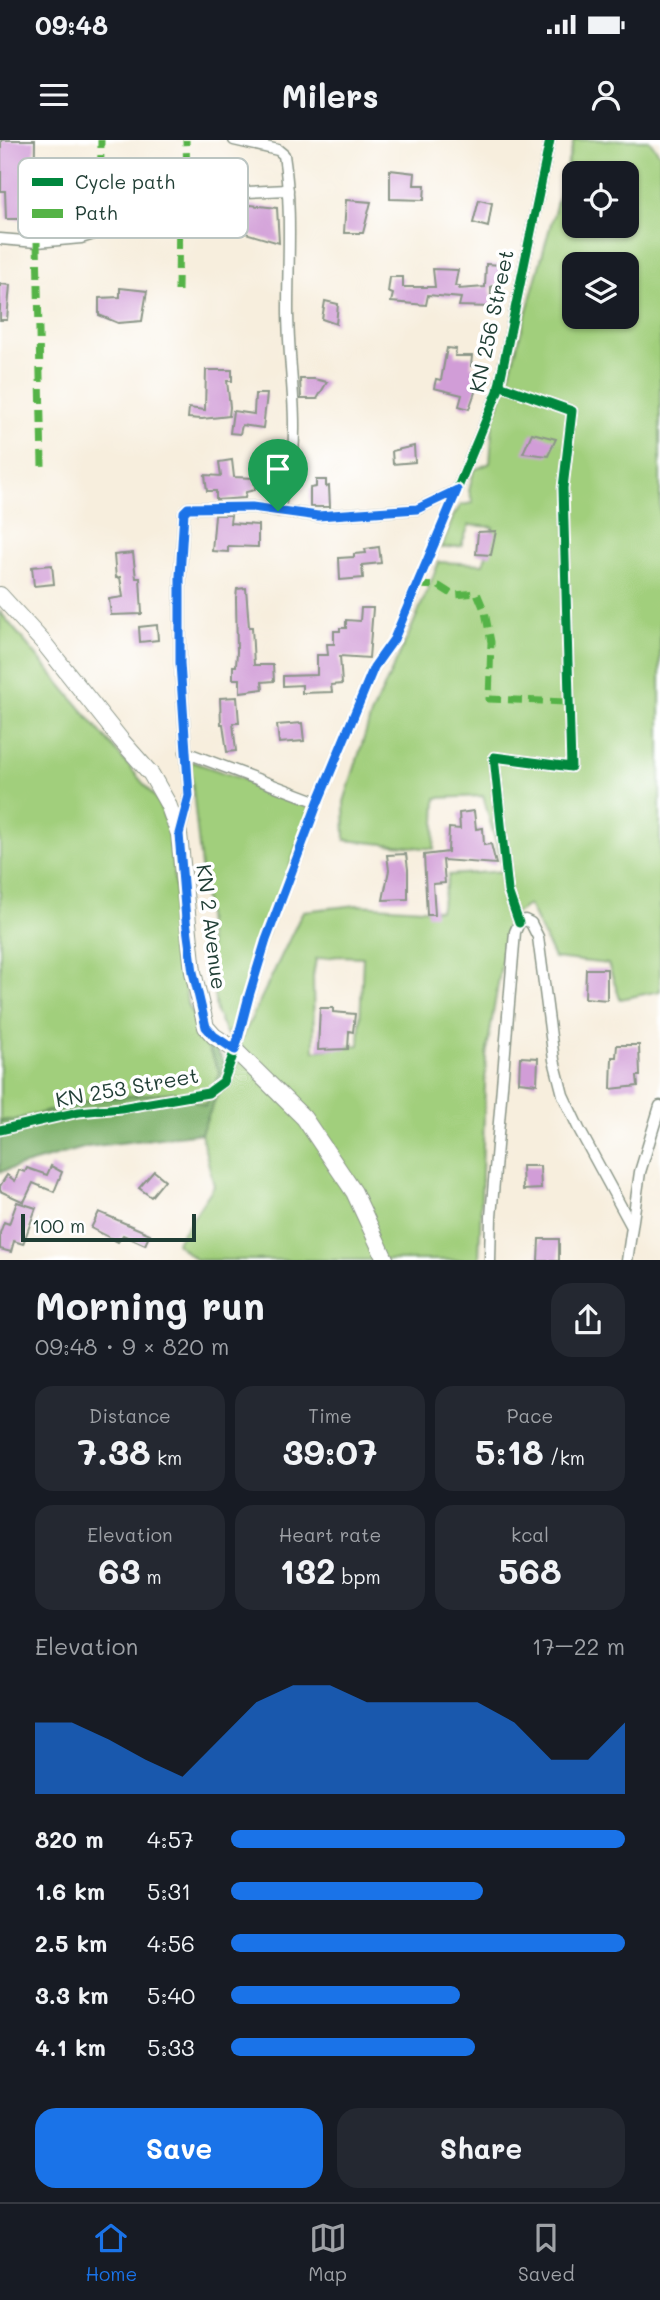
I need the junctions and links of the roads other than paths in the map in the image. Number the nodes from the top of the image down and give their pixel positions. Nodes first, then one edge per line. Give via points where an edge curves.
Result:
1 (234, 140) edge
2 (550, 140) edge
3 (288, 190) junction
4 (248, 192) edge
5 (81, 238) edge
6 (0, 239) edge
7 (499, 385) junction
8 (457, 490) junction
9 (278, 511) junction
10 (0, 595) edge
11 (185, 752) junction
12 (318, 802) junction
13 (179, 834) junction
14 (519, 923) junction
15 (235, 1050) junction
16 (660, 1106) edge
17 (0, 1130) edge
18 (631, 1226) junction
19 (386, 1260) edge
20 (490, 1260) edge
21 (627, 1260) edge

1 - 3 street via 285,155
2 - 7 street, KN 256 Street
3 - 4 street
3 - 9 street via 293,457
5 - 6 street
7 - 8 street, KN 256 Street
7 - 14 street via 572,411 563,488 570,767 495,757 508,891
8 - 9 street via 417,509 318,516
8 - 12 street, KN 256 Street via 394,639 374,667
9 - 11 street via 252,507 188,508 184,512 180,671
10 - 13 main road, KN 2 Avenue via 151,774
11 - 12 street
11 - 13 street via 189,796
12 - 15 street, KN 256 Street via 266,940
13 - 15 main road, KN 2 Avenue via 200,1008 206,1027
14 - 18 street via 531,923 538,937 563,1095
14 - 20 street
15 - 17 street, KN 253 Street via 223,1082 208,1093 79,1112
15 - 19 main road, KN 2 Avenue via 303,1118 354,1192
16 - 18 street via 640,1171
18 - 21 street

